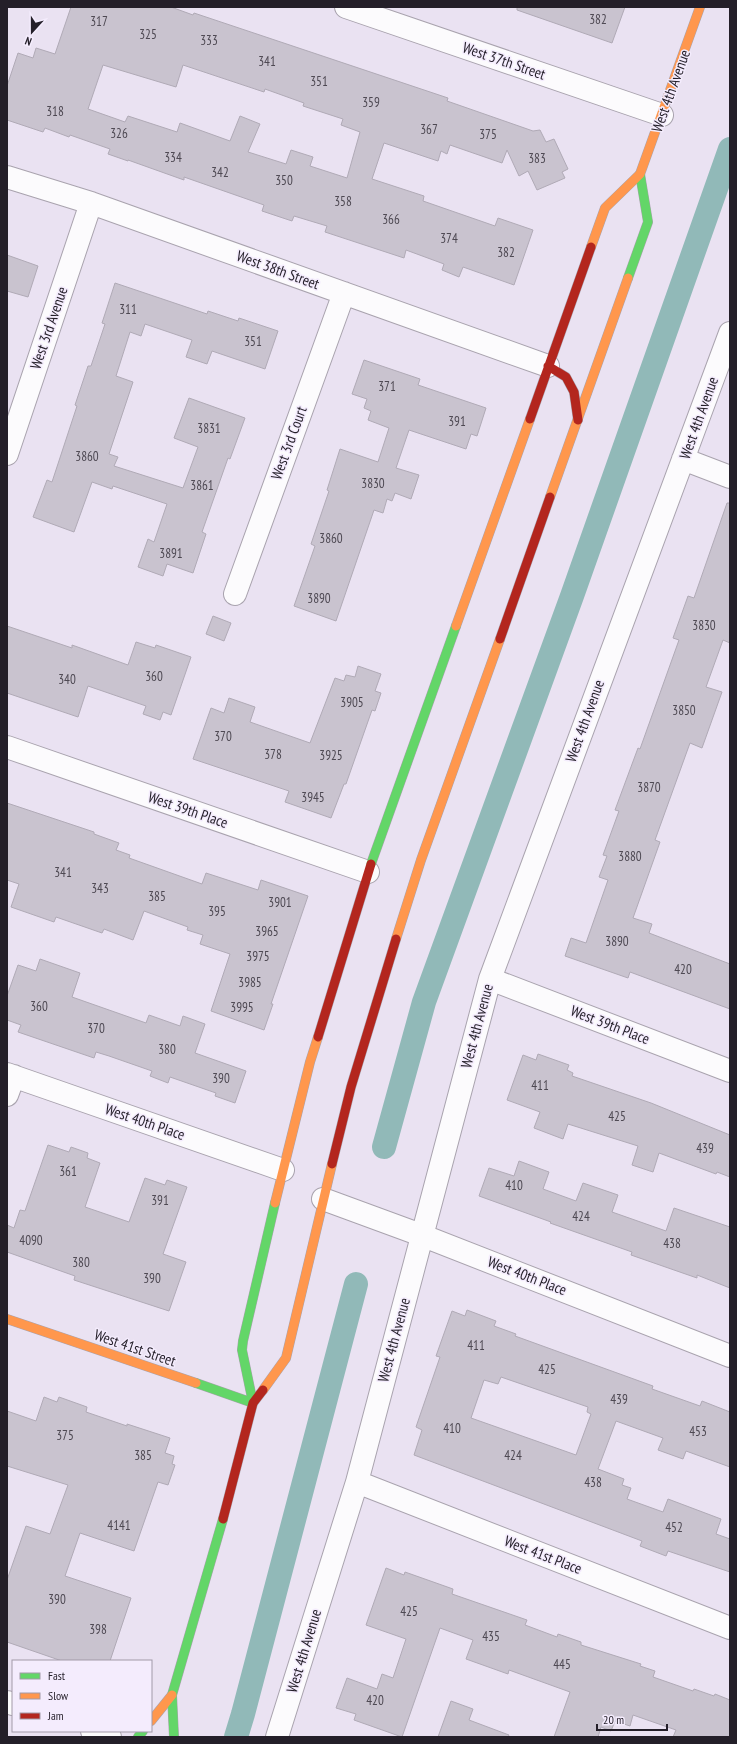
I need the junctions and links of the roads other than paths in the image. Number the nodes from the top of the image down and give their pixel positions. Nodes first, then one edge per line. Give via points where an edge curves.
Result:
1 (346, 7) edge
2 (700, 7) edge
3 (662, 115) junction
4 (640, 174) junction
5 (7, 177) edge
6 (92, 203) junction
7 (344, 293) junction
8 (730, 333) edge
9 (548, 366) junction
10 (578, 421) junction
11 (7, 454) edge
12 (683, 459) junction
13 (730, 477) edge
14 (235, 594) dead end
15 (7, 747) edge
16 (368, 872) junction
17 (490, 979) junction
18 (730, 1071) edge
19 (9, 1082) edge
20 (283, 1170) junction
21 (323, 1199) junction
22 (421, 1235) junction
23 (7, 1319) edge
24 (730, 1356) edge
25 (253, 1403) junction
26 (357, 1482) junction
27 (730, 1628) edge
28 (172, 1695) junction
29 (152, 1720) edge
30 (95, 1732) edge
31 (110, 1737) edge
32 (174, 1737) edge
33 (277, 1737) edge

1 - 3 street, West 37th Street
2 - 3 main road, West 4th Avenue
3 - 4 main road, West 4th Avenue
4 - 9 main road, West 4th Avenue via 605,208
4 - 10 main road, West 4th Avenue via 648,222
5 - 6 street, West 38th Street
6 - 7 street, West 38th Street
6 - 11 street, West 3rd Avenue
7 - 9 street, West 38th Street
7 - 14 street, West 3rd Court
8 - 12 street, West 4th Avenue
9 - 10 main road via 566,377 574,392
9 - 16 main road, West 4th Avenue
10 - 21 main road, West 4th Avenue via 421,860 351,1087
12 - 13 street
12 - 17 street, West 4th Avenue
15 - 16 street, West 39th Place
16 - 20 main road, West 4th Avenue via 310,1062
17 - 18 street, West 39th Place
17 - 22 street, West 4th Avenue
19 - 20 street, West 40th Place
20 - 25 main road, West 4th Avenue via 242,1350
21 - 22 street, West 40th Place
21 - 25 main road, West 4th Avenue via 286,1358
22 - 24 street, West 40th Place
22 - 26 street, West 4th Avenue
23 - 25 main road, West 41st Street
25 - 28 main road, West 4th Avenue via 223,1520
26 - 27 street, West 41st Place
26 - 33 street, West 4th Avenue
28 - 29 main road, West 4th Avenue
28 - 32 main road, West 4th Avenue
30 - 31 street

